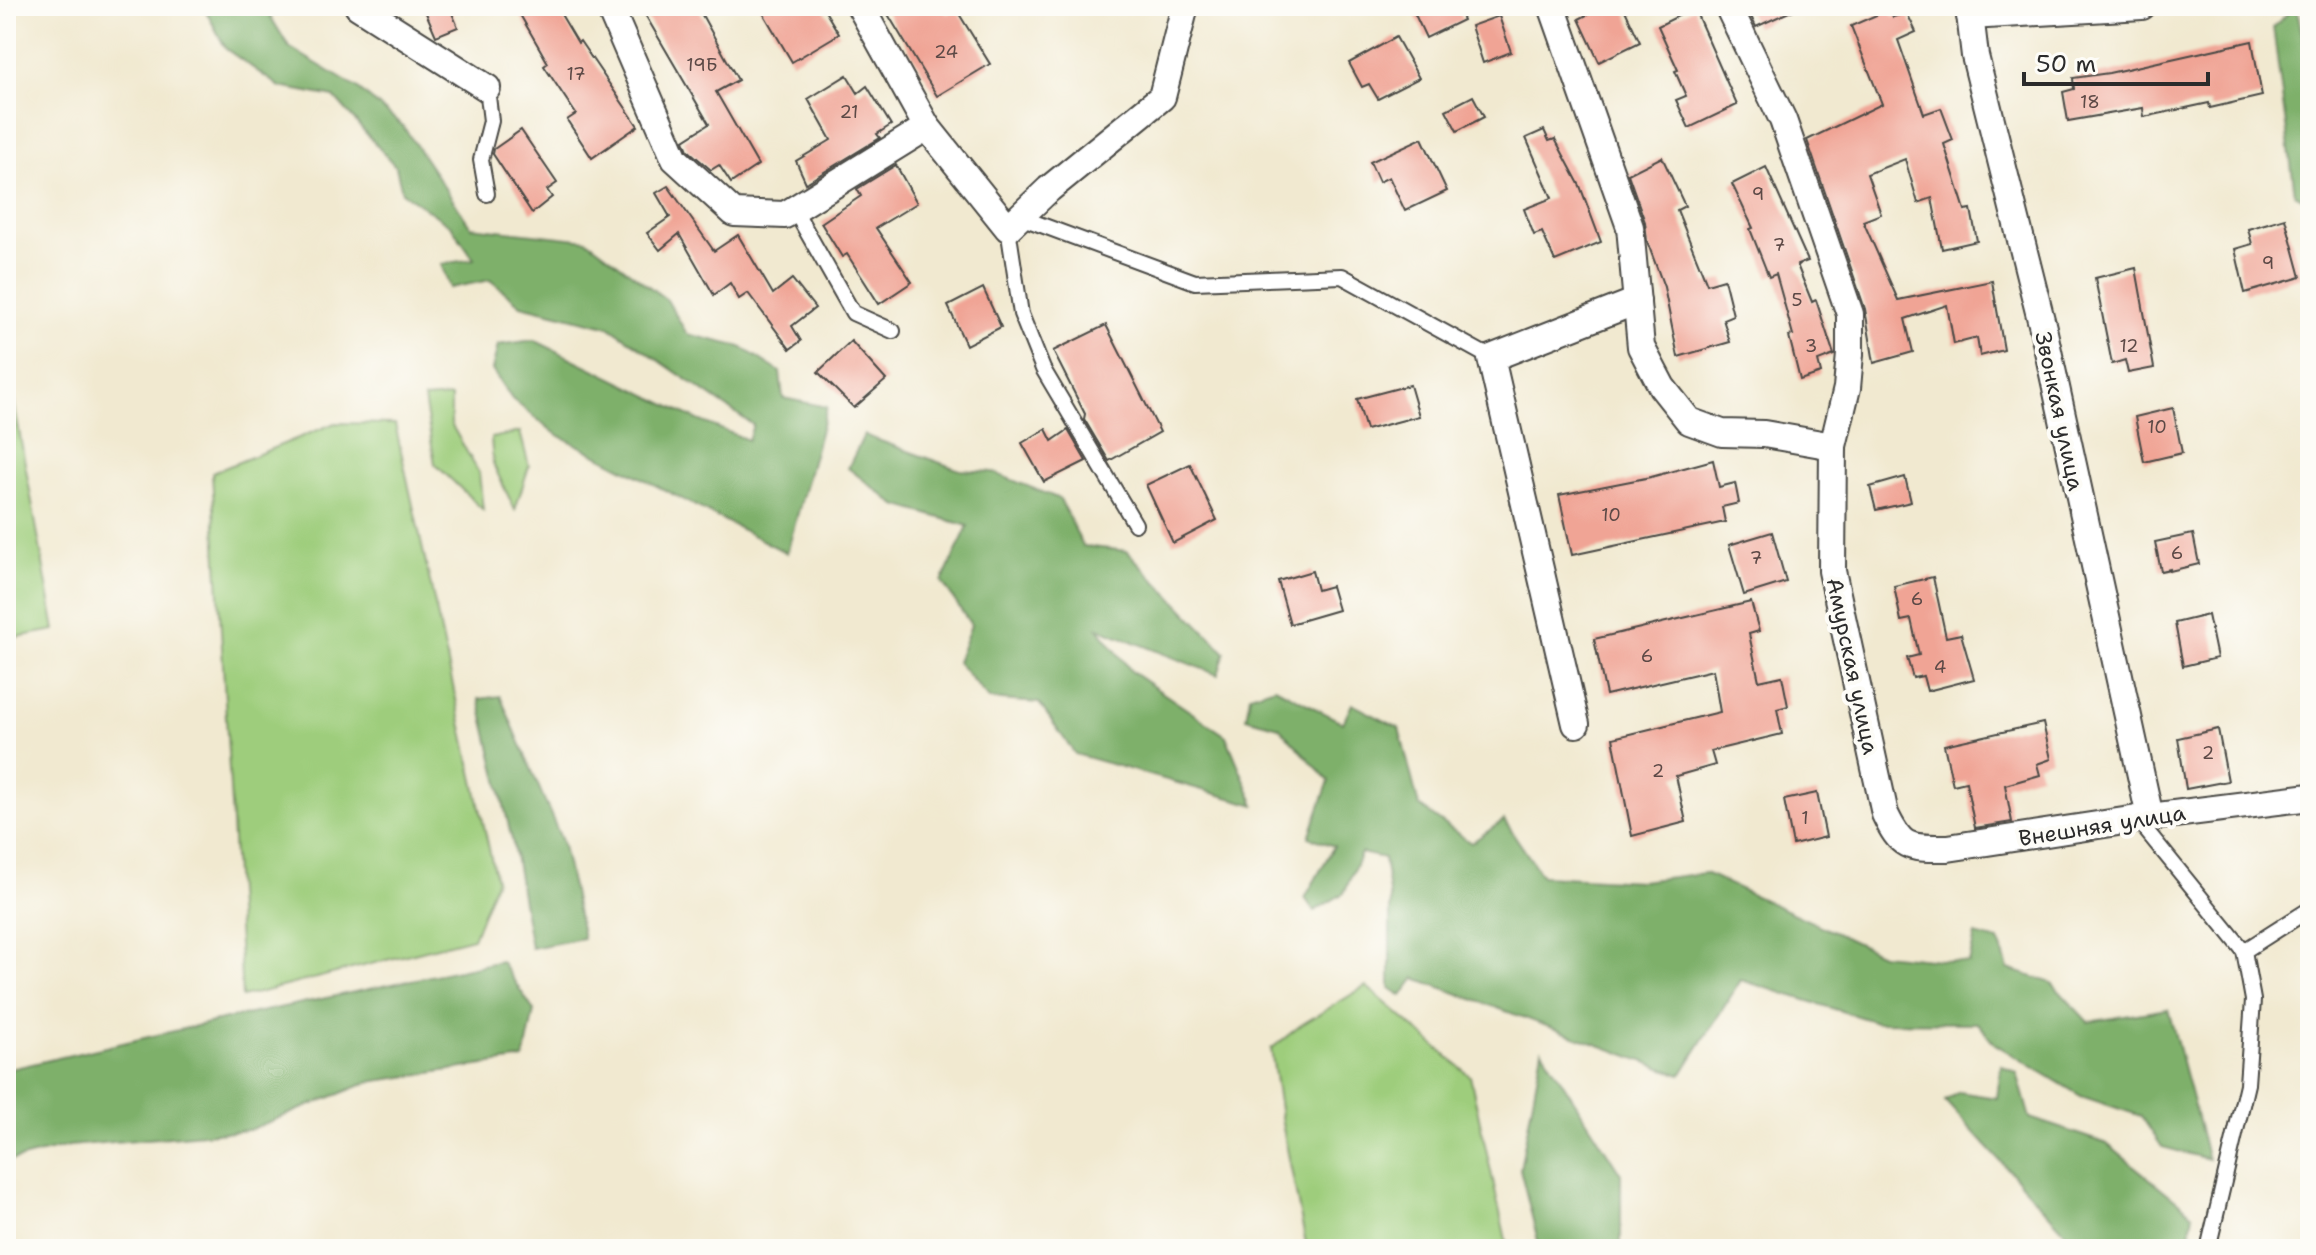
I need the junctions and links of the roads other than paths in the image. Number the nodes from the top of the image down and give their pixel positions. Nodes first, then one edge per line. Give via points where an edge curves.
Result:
1 (358, 6) edge
2 (609, 6) edge
3 (860, 6) edge
4 (1185, 6) edge
5 (1552, 6) edge
6 (1728, 6) edge
7 (2142, 6) edge
8 (1969, 11) edge
9 (487, 88) joint
10 (927, 127) junction
11 (487, 194) dead end
12 (794, 209) junction
13 (1014, 223) junction
14 (1637, 301) junction
15 (893, 331) dead end
16 (1491, 358) junction
17 (1833, 446) junction
18 (1135, 524) dead end
19 (1576, 724) dead end
20 (2310, 797) edge
21 (2143, 818) junction
22 (1896, 837) joint
23 (2310, 909) edge
24 (2244, 951) junction
25 (2208, 1249) edge

1 - 9 street
2 - 12 street via 675,159 734,213 785,215
3 - 10 street
4 - 13 street via 1162,97
5 - 14 street via 1630,227
6 - 17 street, Амурская улица via 1783,120 1850,314 1847,388
7 - 8 street
8 - 21 street, Звонкая улица via 1975,56 2043,328
9 - 11 lane via 491,121 481,160
10 - 12 street
10 - 13 street
12 - 15 lane via 853,313
13 - 16 lane via 1195,282 1342,276
13 - 18 lane via 1021,314 1043,369
14 - 16 street
14 - 17 street via 1641,347 1662,387 1689,421 1722,433
16 - 19 street
17 - 22 street, Амурская улица via 1832,571 1885,814
20 - 21 street, Внешняя улица
21 - 22 street, Внешняя улица via 1948,848 1915,848
21 - 24 lane
23 - 24 lane
24 - 25 lane via 2253,1000 2247,1084

